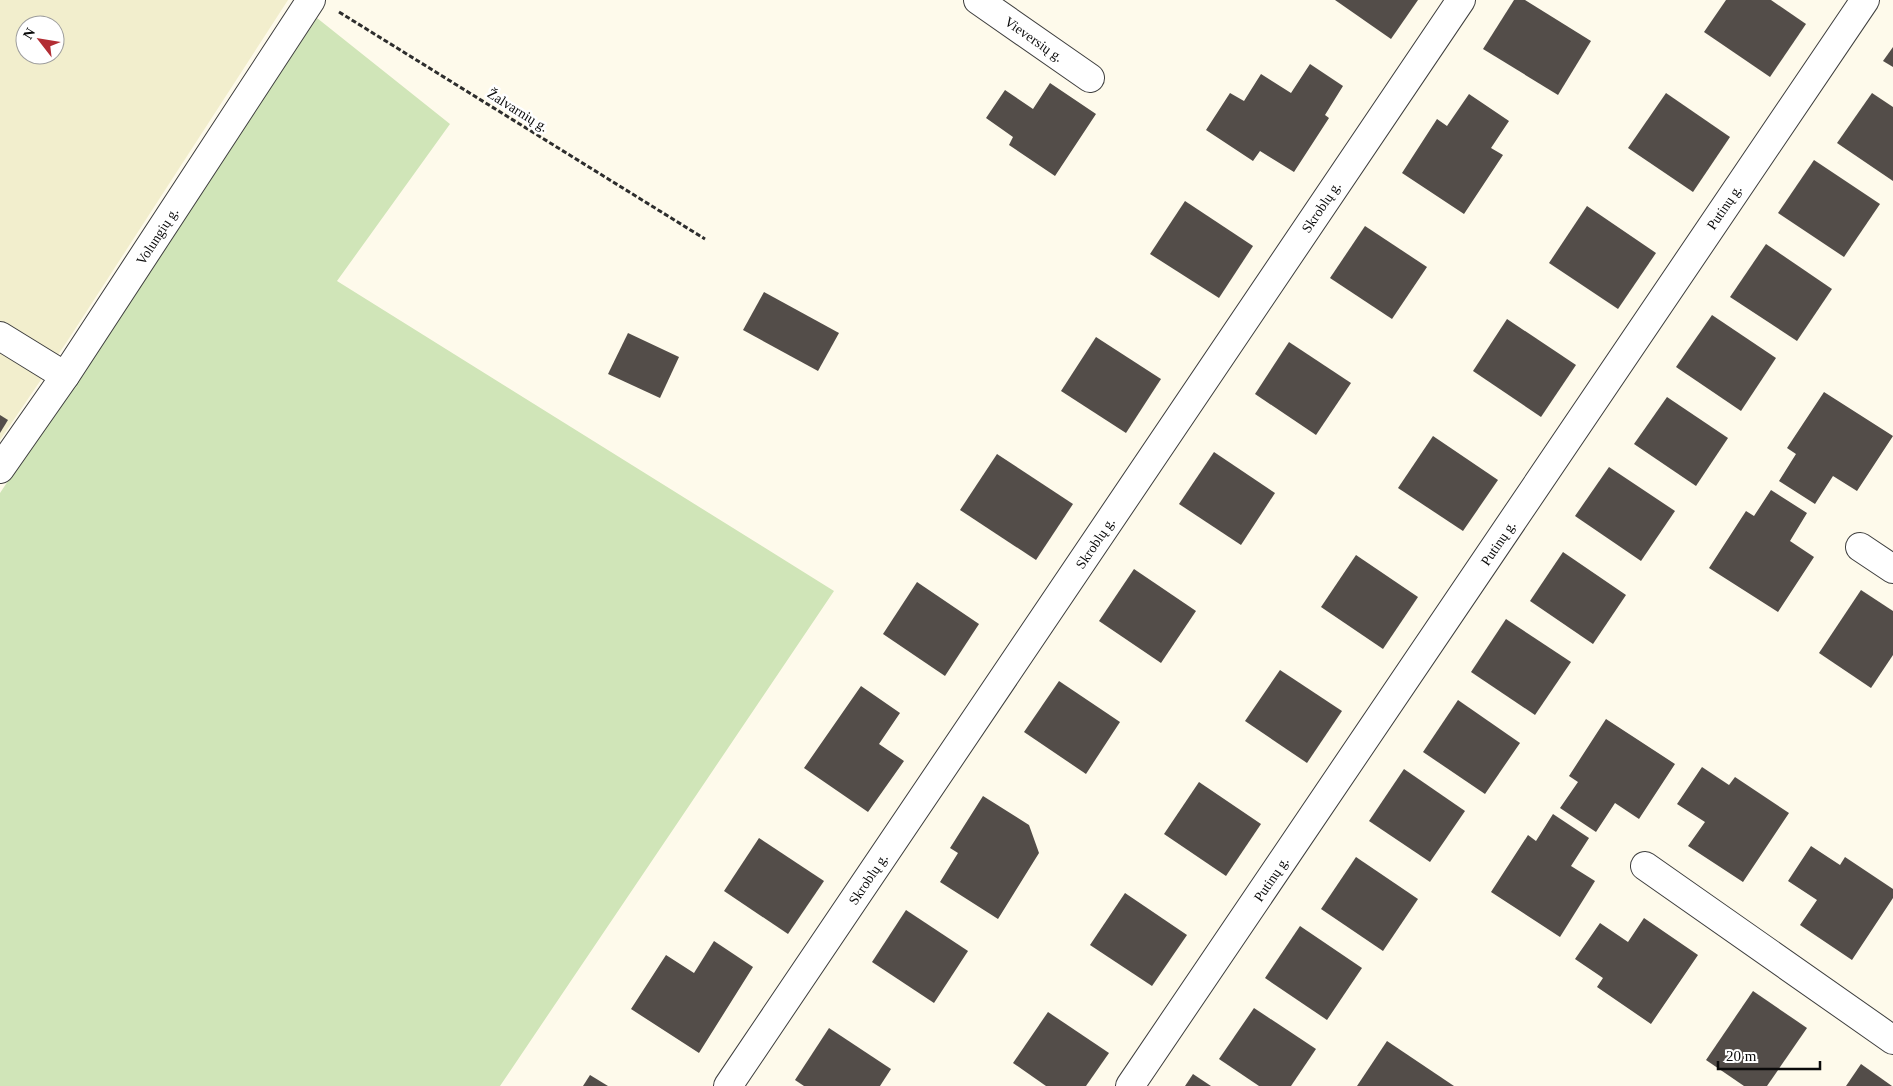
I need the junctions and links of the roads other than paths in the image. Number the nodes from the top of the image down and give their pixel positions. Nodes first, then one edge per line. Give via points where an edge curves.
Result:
1 (311, 0) edge
2 (978, 0) edge
3 (1461, 0) edge
4 (1865, 0) edge
5 (1090, 78) dead end
6 (0, 336) edge
7 (65, 376) junction
8 (0, 469) edge
9 (1860, 547) dead end
10 (1893, 569) edge
11 (1646, 866) dead end
12 (1893, 1040) edge
13 (728, 1086) edge
14 (1130, 1086) edge

1 - 7 street, Volungių g.
2 - 5 street, Vieversių g.
3 - 13 street, Skroblų g.
4 - 14 street, Putinų g.
6 - 7 street
7 - 8 street, Volungių g.
9 - 10 street
11 - 12 street

